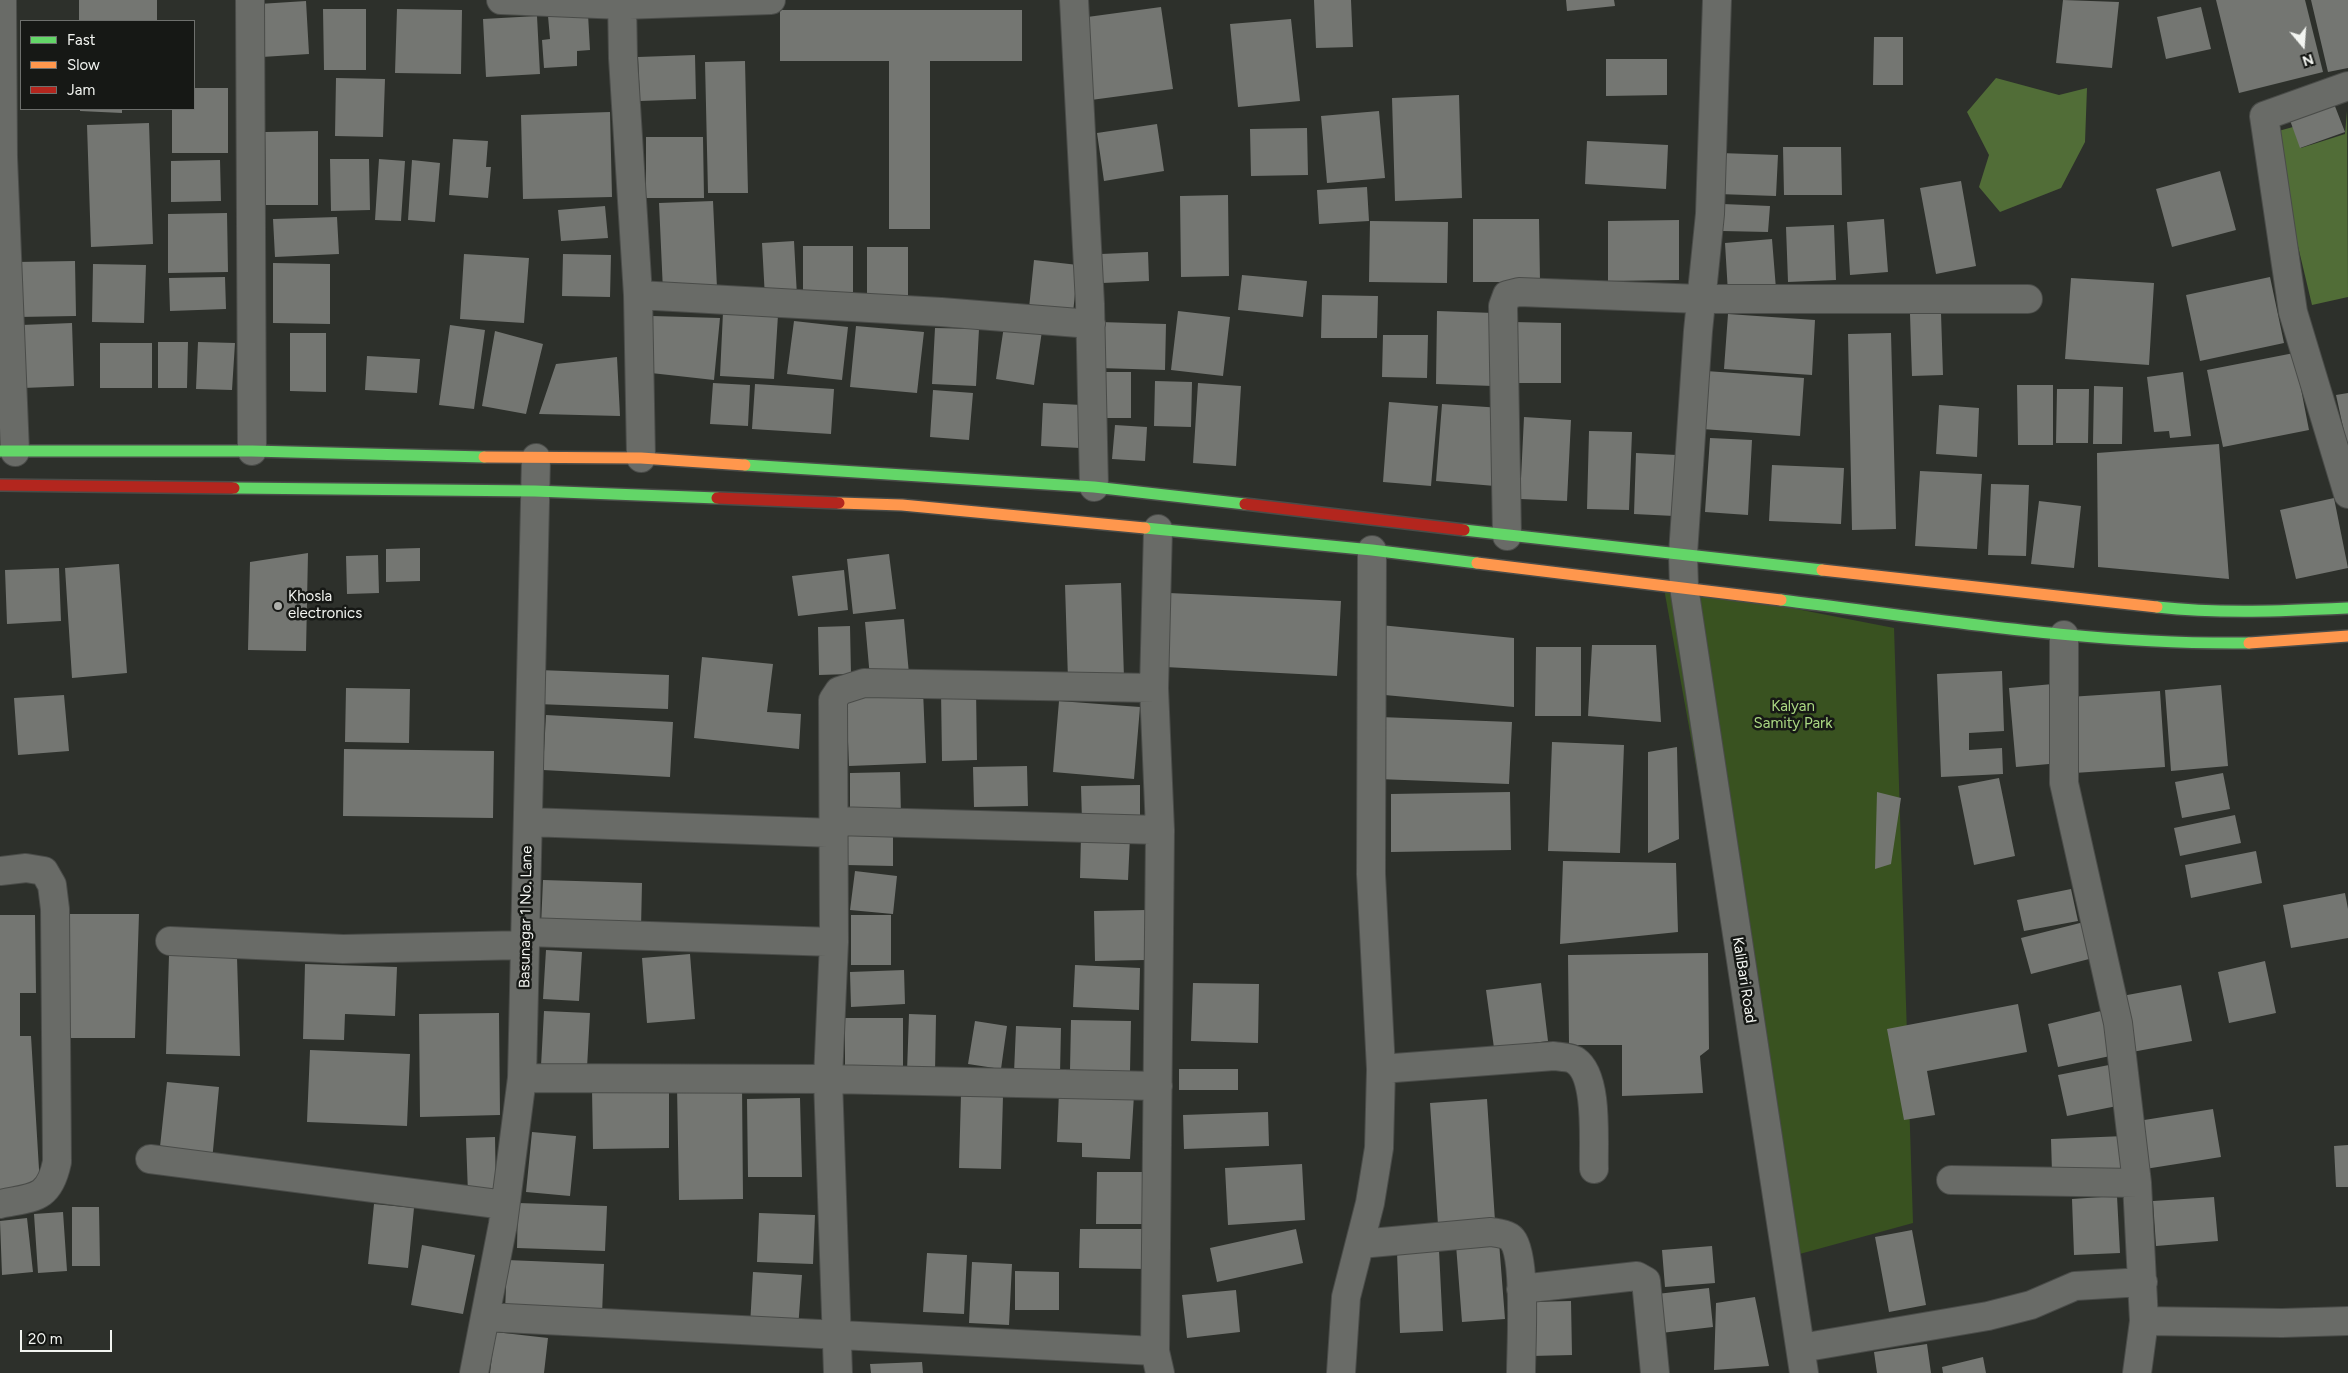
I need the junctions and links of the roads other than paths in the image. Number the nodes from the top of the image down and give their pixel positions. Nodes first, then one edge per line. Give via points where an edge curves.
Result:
1 (2, 0) edge
2 (250, 0) edge
3 (502, 0) edge
4 (771, 0) edge
5 (1074, 0) edge
6 (1717, 0) edge
7 (622, 2) edge
8 (2348, 86) edge
9 (638, 295) junction
10 (1701, 299) junction
11 (2028, 300) dead end
12 (1091, 324) junction
13 (252, 451) junction
14 (7, 452) edge
15 (536, 458) junction
16 (641, 458) junction
17 (0, 486) edge
18 (1094, 487) junction
19 (535, 491) junction
20 (2348, 494) edge
21 (1158, 529) junction
22 (1507, 536) junction
23 (1372, 550) junction
24 (1683, 554) junction
25 (1684, 587) junction
26 (2348, 608) edge
27 (2064, 635) junction
28 (2348, 636) edge
29 (1154, 688) junction
30 (528, 822) junction
31 (834, 827) junction
32 (1160, 830) junction
33 (0, 871) edge
34 (525, 939) junction
35 (170, 941) dead end
36 (834, 942) junction
37 (1381, 1068) junction
38 (522, 1078) junction
39 (828, 1079) junction
40 (1158, 1086) junction
41 (150, 1159) dead end
42 (1594, 1169) dead end
43 (1951, 1180) dead end
44 (2137, 1183) junction
45 (0, 1204) edge
46 (505, 1205) junction
47 (1360, 1244) junction
48 (2143, 1282) junction
49 (1521, 1290) junction
50 (485, 1317) junction
51 (2144, 1321) junction
52 (2348, 1321) edge
53 (838, 1335) junction
54 (1803, 1361) edge
55 (1157, 1362) edge
56 (474, 1373) edge
57 (838, 1373) edge
58 (1341, 1373) edge
59 (1521, 1373) edge
60 (1655, 1373) edge
61 (2137, 1373) edge

1 - 14 street
2 - 13 street
3 - 7 street
4 - 7 street
5 - 12 street
6 - 10 street, KaliBari Road via 1710,214
7 - 9 street
8 - 20 street via 2264,116 2293,312
9 - 12 street
9 - 16 street
10 - 11 street
10 - 22 street via 1518,292 1507,295 1503,306
10 - 24 street, KaliBari Road
12 - 18 street
13 - 14 main road
13 - 15 main road
15 - 16 main road
15 - 19 street, Basunagar 1 No. Lane
16 - 18 main road
17 - 19 main road
18 - 22 main road
19 - 21 main road via 902,505
19 - 30 street, Basunagar 1 No. Lane
21 - 23 main road
21 - 29 street
22 - 24 main road
23 - 25 main road
23 - 37 street via 1371,874
24 - 25 street, KaliBari Road
24 - 26 main road via 2184,610 2267,612
25 - 27 main road
25 - 54 street, KaliBari Road
27 - 28 main road via 2167,643 2248,644
27 - 44 street via 2064,783 2118,1023
29 - 31 street via 864,683 839,691 833,700
29 - 32 street
30 - 31 street
30 - 34 street, Basunagar 1 No. Lane
31 - 32 street
31 - 36 street
32 - 40 street
33 - 45 street via 26,868 44,872 52,885 55,909 57,1152 54,1177 47,1190
34 - 35 street via 343,949
34 - 36 street
34 - 38 street, Basunagar 1 No. Lane
36 - 39 street
37 - 42 street via 1554,1056 1575,1060 1585,1071 1591,1086
37 - 47 street via 1379,1148
38 - 39 street
38 - 46 street, Basunagar 1 No. Lane
39 - 40 street
39 - 53 street
40 - 55 street
41 - 46 street
43 - 44 street
44 - 48 street
46 - 50 street, Basunagar 1 No. Lane
47 - 49 street via 1491,1232 1510,1237 1518,1247
47 - 58 street via 1346,1297
48 - 51 street
48 - 54 street via 2074,1286 2031,1305
49 - 59 street
49 - 60 street via 1637,1276 1646,1281
50 - 53 street
50 - 56 street, Basunagar 1 No. Lane
51 - 52 street via 2282,1324
51 - 61 street
53 - 55 street
53 - 57 street

